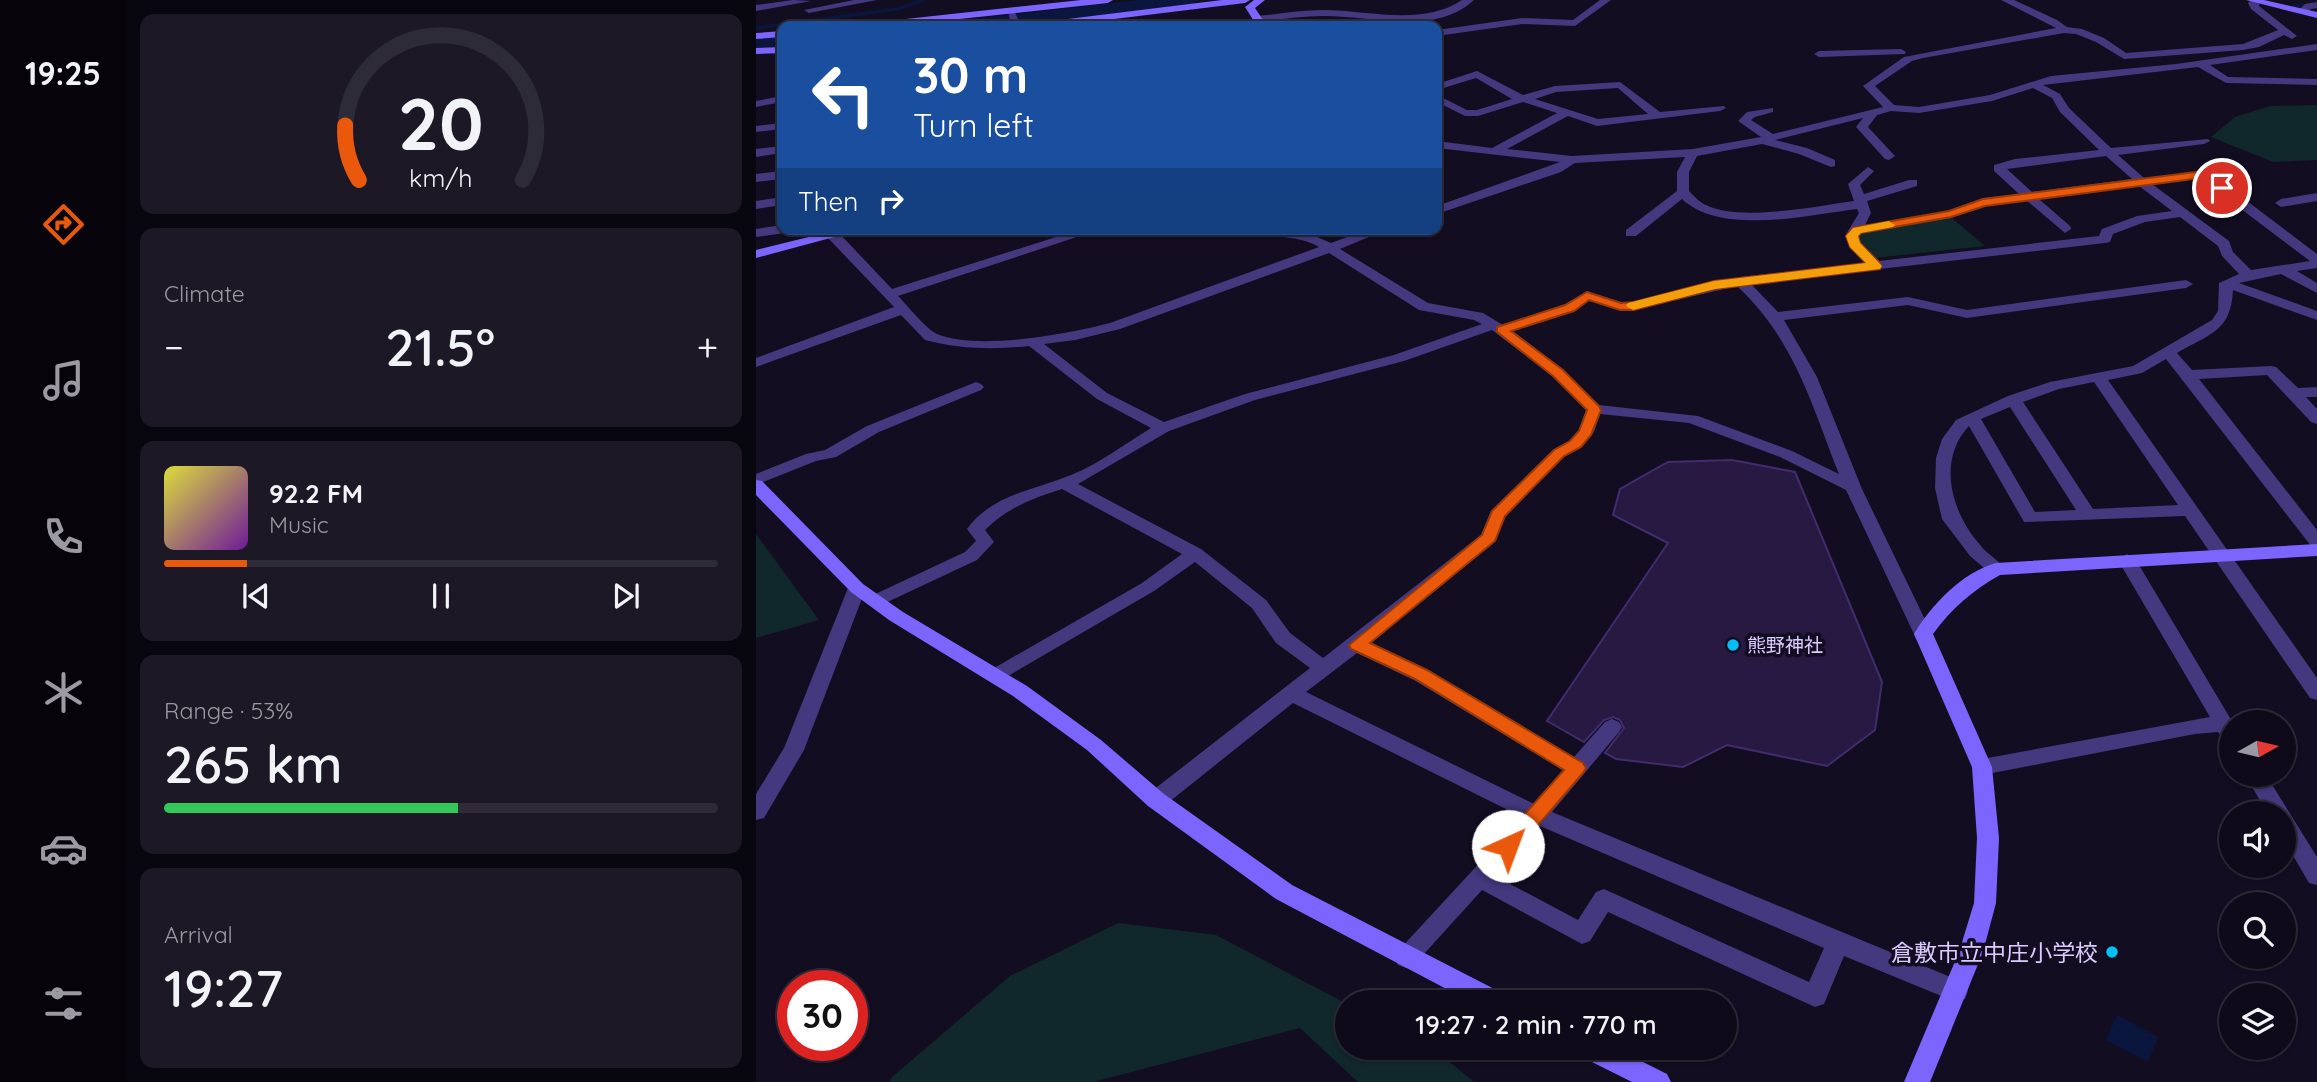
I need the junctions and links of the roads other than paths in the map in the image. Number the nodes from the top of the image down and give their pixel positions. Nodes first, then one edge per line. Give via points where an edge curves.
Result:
1 (872, 0) edge
2 (1108, 0) edge
3 (1260, 0) edge
4 (1469, 0) edge
5 (1606, 0) edge
6 (2006, 0) edge
7 (858, 1) edge
8 (2253, 1) edge
9 (1247, 3) edge
10 (2317, 5) edge
11 (808, 7) edge
12 (756, 8) edge
13 (2302, 12) junction
14 (2317, 15) edge
15 (1014, 20) edge
16 (990, 21) edge
17 (1075, 21) edge
18 (1259, 21) edge
19 (1272, 21) edge
20 (2064, 30) junction
21 (2285, 31) junction
22 (1442, 32) edge
23 (777, 34) edge
24 (756, 36) edge
25 (1832, 47) dead end
26 (2313, 47) edge
27 (777, 50) edge
28 (756, 51) edge
29 (1819, 54) dead end
30 (1905, 55) junction
31 (2201, 64) junction
32 (2317, 82) edge
33 (1442, 85) edge
34 (2033, 85) junction
35 (1526, 98) junction
36 (777, 100) edge
37 (1442, 101) edge
38 (756, 102) edge
39 (1720, 108) dead end
40 (1891, 108) junction
41 (1769, 110) dead end
42 (1566, 113) junction
43 (1873, 113) junction
44 (1658, 116) junction
45 (777, 127) edge
46 (756, 129) edge
47 (1767, 139) junction
48 (2204, 141) dead end
49 (1442, 146) edge
50 (777, 151) edge
51 (1495, 151) junction
52 (2107, 151) junction
53 (756, 153) edge
54 (1693, 153) junction
55 (1889, 156) dead end
56 (1572, 160) junction
57 (1831, 163) dead end
58 (1868, 171) dead end
59 (2218, 172) dead end
60 (2203, 174) junction
61 (777, 176) edge
62 (756, 178) edge
63 (2142, 182) junction
64 (1913, 183) dead end
65 (1683, 192) junction
66 (2029, 196) junction
67 (2317, 197) edge
68 (777, 202) edge
69 (1861, 202) junction
70 (2281, 203) dead end
71 (756, 205) edge
72 (1442, 209) edge
73 (2182, 213) junction
74 (2065, 229) dead end
75 (777, 230) edge
76 (1857, 230) junction
77 (756, 233) edge
78 (1630, 233) dead end
79 (833, 235) joint
80 (1076, 235) edge
81 (1303, 235) edge
82 (1364, 235) edge
83 (1329, 247) junction
84 (756, 254) edge
85 (2317, 262) edge
86 (1876, 266) junction
87 (2283, 269) junction
88 (2248, 275) junction
89 (1740, 281) junction
90 (2226, 283) junction
91 (2186, 284) dead end
92 (2317, 289) edge
93 (889, 294) junction
94 (903, 309) junction
95 (1773, 317) junction
96 (2317, 317) edge
97 (1498, 327) junction
98 (1034, 343) junction
99 (2166, 351) junction
100 (756, 363) edge
101 (2188, 375) junction
102 (2098, 377) junction
103 (976, 387) dead end
104 (2317, 392) edge
105 (2294, 393) junction
106 (2013, 400) junction
107 (1594, 410) junction
108 (1972, 417) junction
109 (2317, 419) edge
110 (1163, 428) junction
111 (756, 482) edge
112 (1065, 484) junction
113 (1853, 487) junction
114 (2190, 510) junction
115 (2088, 515) junction
116 (2317, 541) edge
117 (2317, 550) edge
118 (1195, 553) junction
119 (2222, 555) junction
120 (2127, 560) junction
121 (1996, 569) junction
122 (857, 588) junction
123 (875, 601) junction
124 (1923, 634) junction
125 (1357, 645) junction
126 (1324, 668) junction
127 (996, 676) junction
128 (1290, 693) junction
129 (2317, 693) edge
130 (2219, 716) edge
131 (1612, 727) dead end
132 (2219, 729) edge
133 (1982, 767) junction
134 (1576, 768) junction
135 (1156, 800) junction
136 (756, 812) edge
137 (1537, 815) junction
138 (2296, 842) edge
139 (2317, 876) edge
140 (1479, 878) junction
141 (1838, 943) junction
142 (1406, 958) junction
143 (1471, 990) edge
144 (1956, 991) junction
145 (1613, 1060) edge
146 (1658, 1082) edge
147 (1917, 1082) edge

1 - 7 street
2 - 15 street
3 - 9 street
4 - 19 street via 1449,10 1411,18 1321,13
5 - 22 street via 1575,23 1535,20
6 - 20 street
7 - 11 street
8 - 13 street
8 - 21 street via 2253,7
9 - 17 street
9 - 18 street
10 - 13 street
11 - 12 street
13 - 14 street
15 - 16 street
20 - 21 street via 2100,40 2124,56 2255,45
20 - 30 street
21 - 26 street
23 - 24 street
25 - 30 street via 1890,42
26 - 31 street
27 - 28 street
29 - 30 street
30 - 40 street via 1868,86
31 - 32 street via 2226,80
31 - 34 street
33 - 35 street via 1477,74
34 - 40 street via 1970,102 1919,110
34 - 52 street via 2056,96 2064,110
35 - 37 street via 1478,113 1465,113
35 - 42 street
35 - 44 street via 1572,86 1620,85
36 - 38 street
39 - 44 street
40 - 43 street
41 - 47 street via 1751,114 1744,121
42 - 44 street via 1597,124
42 - 51 street
43 - 47 street
43 - 55 street via 1862,127
45 - 46 street
47 - 54 street
47 - 57 street
48 - 52 street
49 - 51 street
50 - 53 street
51 - 56 street
52 - 63 street
52 - 66 street via 1998,168
54 - 56 street
54 - 65 street via 1683,172
56 - 72 street
58 - 69 street via 1854,184
59 - 60 street
60 - 63 street
60 - 85 street
61 - 62 street
63 - 66 street
63 - 73 street
64 - 69 street
65 - 69 street via 1700,208 1719,214 1784,213
65 - 78 street
66 - 74 street
66 - 76 street
67 - 70 street
68 - 71 street
69 - 76 street via 1865,213
73 - 86 street via 2142,219 2107,232 2105,239
73 - 88 street via 2224,244
75 - 77 street
76 - 86 street via 1852,236 1855,244
79 - 84 street
79 - 93 street
80 - 93 street
81 - 83 street
82 - 83 street
83 - 97 street via 1424,307 1478,316
83 - 98 street via 1115,326
85 - 87 street
86 - 89 street
87 - 88 street
87 - 92 street
88 - 90 street
89 - 95 street
89 - 97 street via 1634,306 1587,295 1570,308
90 - 96 street
90 - 99 street via 2225,311 2218,323
91 - 95 street via 1967,314 1908,301
93 - 94 street
94 - 98 street via 930,337 959,344
94 - 100 street
95 - 113 street via 1794,342
97 - 107 street via 1558,373
97 - 110 street via 1250,397
98 - 110 street via 1102,396
99 - 101 street
99 - 102 street via 2137,370
101 - 105 street via 2272,370
101 - 116 street
102 - 106 street via 2055,385
102 - 114 street
103 - 111 street via 873,429 830,454 812,457
104 - 105 street
105 - 109 street
106 - 108 street
106 - 115 street
107 - 113 street via 1692,419 1786,454
107 - 125 street via 1576,444 1559,453 1497,515 1489,538
108 - 115 street via 2030,518
108 - 121 street via 1950,439 1943,488 1951,519
110 - 112 street
111 - 122 street
112 - 118 street
112 - 123 street via 1020,497 992,513 976,529 985,542 971,556
113 - 124 street
114 - 115 street
114 - 119 street
117 - 119 street
118 - 126 street via 1259,604 1283,638
118 - 127 street via 1149,587
119 - 120 street
119 - 129 street
120 - 121 street
120 - 130 street
121 - 124 street via 1942,607
122 - 123 street
122 - 136 street via 794,750
123 - 127 street
124 - 133 street
125 - 126 street
125 - 134 street via 1421,675
126 - 128 street
127 - 135 street via 1094,745
128 - 135 street
128 - 137 street
131 - 134 street
132 - 133 street via 2195,726
133 - 144 street via 1985,903
134 - 137 street
135 - 142 street via 1283,892
137 - 140 street
137 - 141 street
138 - 139 street
140 - 141 street via 1582,934 1604,899 1815,996
140 - 142 street
141 - 144 street
142 - 143 street
144 - 147 street
145 - 146 street

